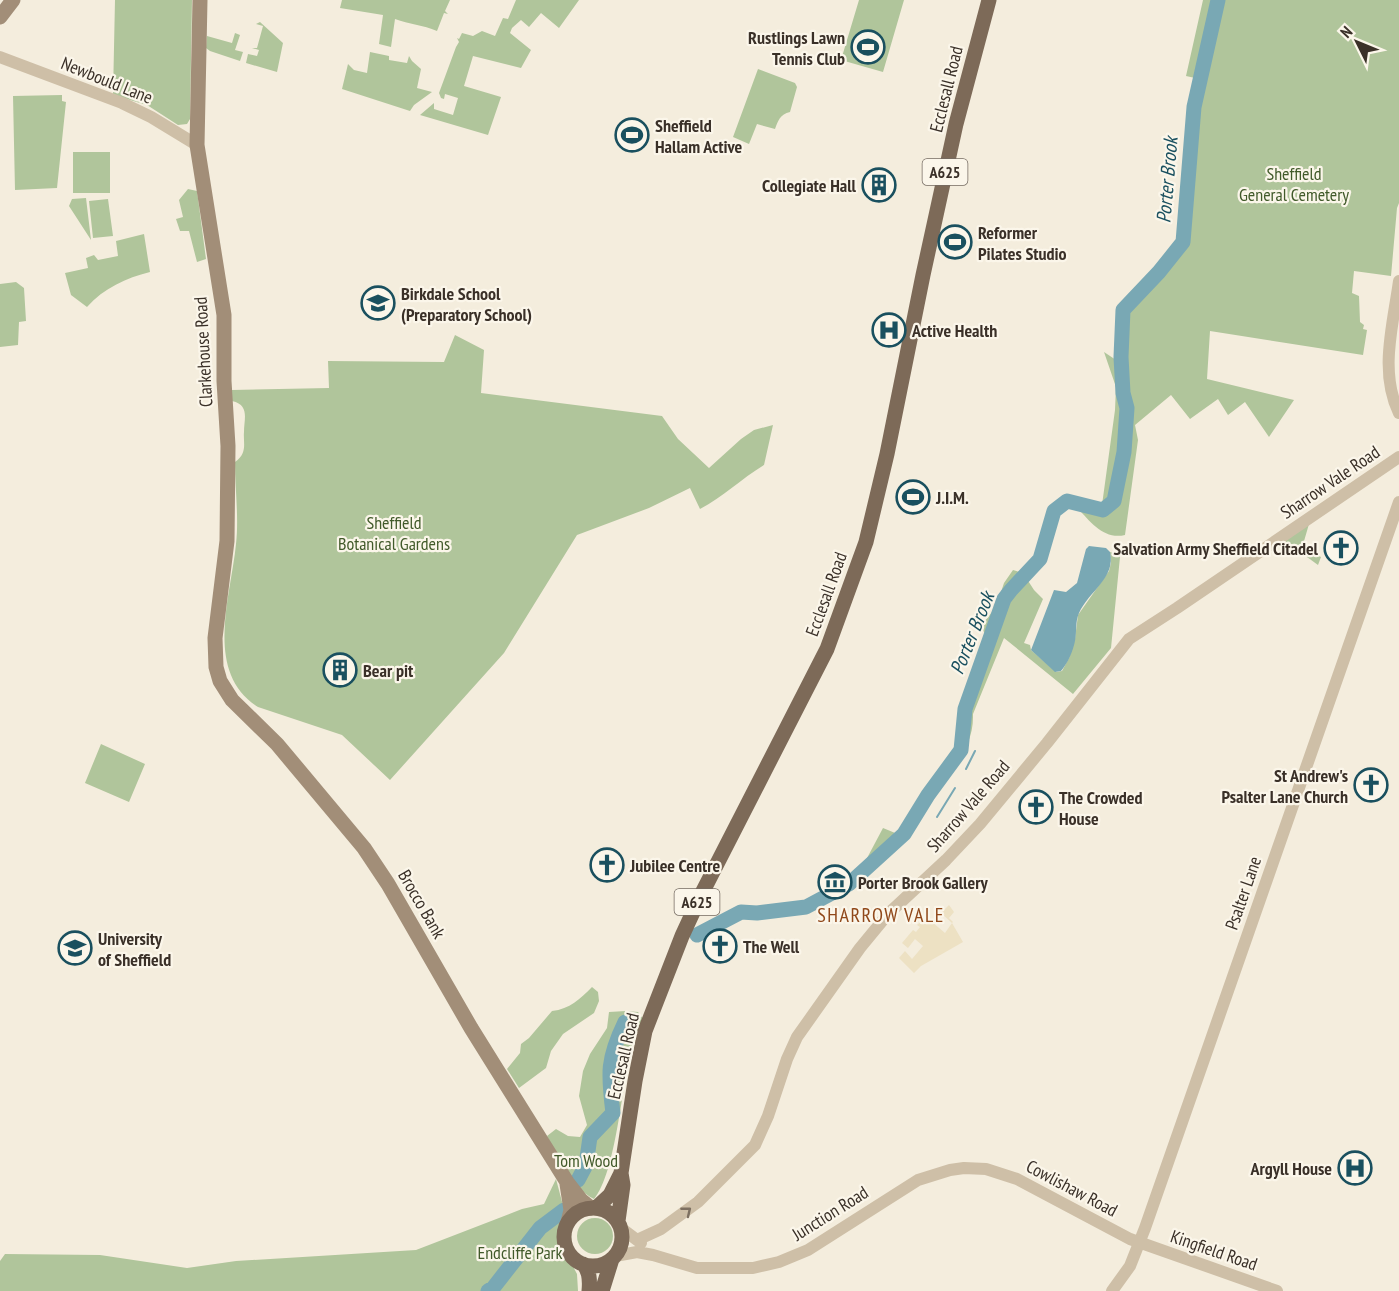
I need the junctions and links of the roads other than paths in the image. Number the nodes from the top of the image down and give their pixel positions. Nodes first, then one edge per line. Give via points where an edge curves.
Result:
1 (13, 0) edge
2 (200, 0) edge
3 (989, 0) edge
4 (0, 17) edge
5 (0, 57) edge
6 (197, 145) junction
7 (1399, 281) edge
8 (1399, 413) edge
9 (1399, 457) edge
10 (1399, 502) edge
11 (216, 667) joint
12 (986, 1168) joint
13 (621, 1173) junction
14 (567, 1182) junction
15 (593, 1208) junction
16 (568, 1222) junction
17 (619, 1225) junction
18 (637, 1240) junction
19 (1140, 1243) junction
20 (653, 1255) junction
21 (613, 1257) junction
22 (583, 1264) junction
23 (589, 1291) edge
24 (602, 1291) edge
25 (1112, 1291) edge
26 (1276, 1291) edge

1 - 4 main road
2 - 6 main road, Clarkehouse Road
3 - 13 main road, Ecclesall Road / A625 via 956,124 866,542 827,648 700,897 650,1017 635,1081
5 - 6 street, Newbould Lane via 122,103
6 - 11 main road, Clarkehouse Road via 224,315 227,541 214,638
7 - 8 street via 1388,356 1392,398
18 -> 9 street, Sharrow Vale Road via 661,1229 698,1202 755,1145 787,1059 830,989 888,914 980,824 1129,639
10 - 19 street, Psalter Lane
11 - 14 main road, Brocco Bank via 232,700 277,744 364,848
12 - 19 street, Cowlishaw Road via 1017,1179
12 - 20 street, Junction Road via 950,1170 918,1180 808,1250 779,1262 745,1269 697,1268
13 - 15 main road, Ecclesall Road / A625 via 610,1195
13 - 17 main road, Ecclesall Road / A625
14 - 15 main road, Brocco Bank
14 - 16 main road, Brocco Bank via 571,1210
15 - 16 main road, A625 via 582,1210
15 - 17 main road via 612,1215
16 - 22 main road via 566,1247
17 - 18 street, Junction Road
17 - 21 main road, A625 via 622,1240
18 - 20 street, Junction Road
19 - 25 street, Psalter Lane
19 - 26 street, Kingfield Road
20 - 21 street, Junction Road via 632,1252
21 - 22 main road via 597,1265
21 - 24 main road, A625
22 - 23 main road via 590,1280

